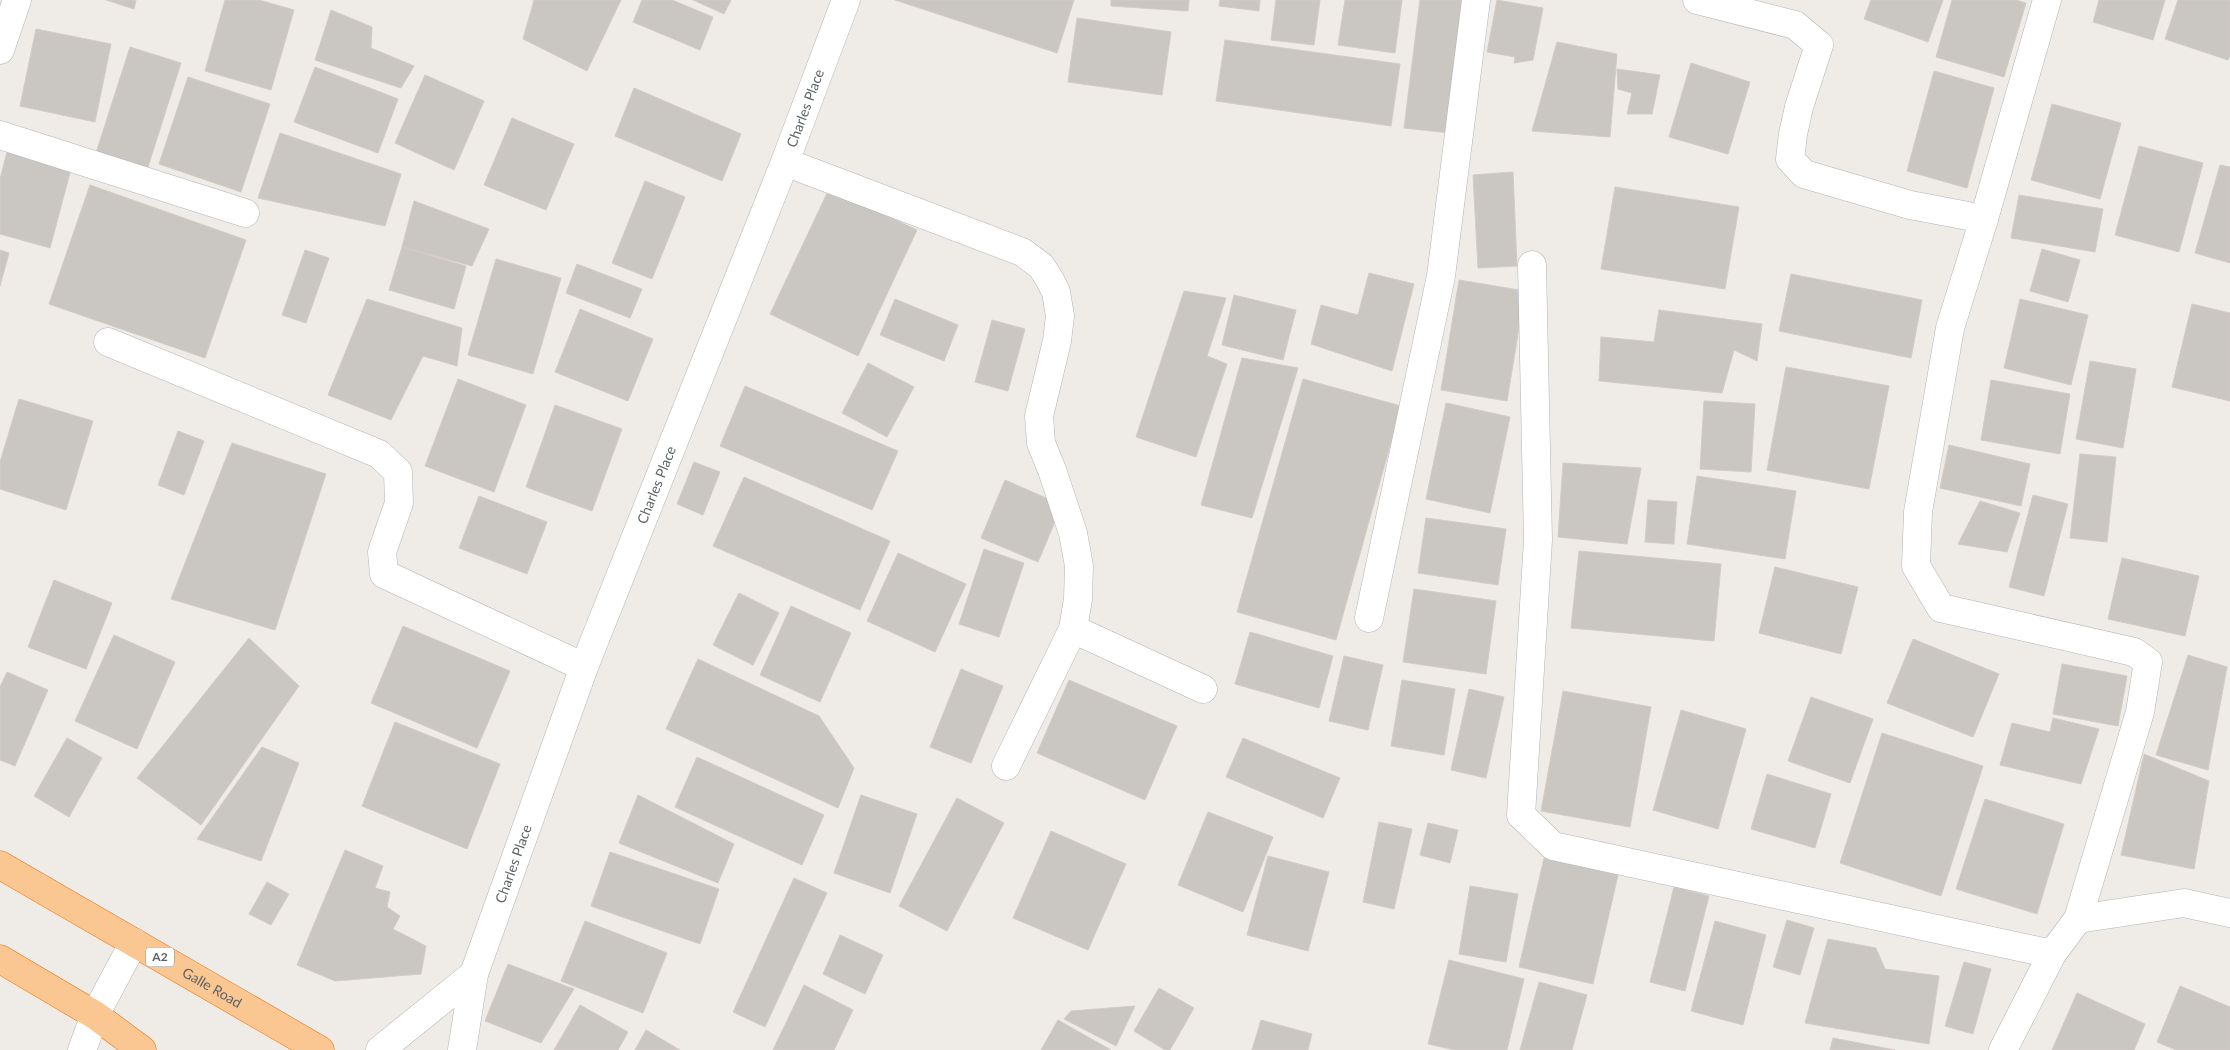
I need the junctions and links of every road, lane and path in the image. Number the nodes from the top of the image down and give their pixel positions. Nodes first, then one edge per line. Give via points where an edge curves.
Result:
1 (17, 0) edge
2 (846, 0) edge
3 (1476, 0) edge
4 (1697, 0) edge
5 (2046, 0) edge
6 (0, 50) edge
7 (0, 135) edge
8 (785, 162) junction
9 (245, 213) dead end
10 (1984, 219) junction
11 (1532, 265) dead end
12 (108, 342) dead end
13 (1369, 618) dead end
14 (1074, 630) junction
15 (584, 667) junction
16 (1203, 689) dead end
17 (1006, 766) dead end
18 (0, 865) edge
19 (2230, 913) edge
20 (2078, 919) junction
21 (134, 942) junction
22 (2052, 954) junction
23 (0, 959) edge
24 (474, 974) junction
25 (95, 1015) junction
26 (82, 1050) edge
27 (142, 1050) edge
28 (320, 1050) edge
29 (380, 1050) edge
30 (462, 1050) edge
31 (2003, 1050) edge

1 - 6 street
2 - 8 street, Charles Place
3 - 13 street via 1441,276
4 - 10 street via 1795,25 1819,45 1799,107 1790,159 1804,174 1910,205
5 - 10 street
7 - 9 street
8 - 14 street via 1022,252 1041,266 1050,280 1056,292 1060,316 1044,394 1041,444 1073,533 1079,566
8 - 15 street, Charles Place
10 - 20 street via 1950,328 1918,512 1916,566 1941,608 2134,652 2148,662 2140,712
11 - 22 street via 1538,540 1521,815 1553,846
12 - 15 street via 379,454 398,472 400,503 382,552 384,574
14 - 16 street
14 - 17 street
15 - 24 street, Charles Place
18 - 21 highway, Galle Road / A2
19 - 20 street via 2184,903
20 - 22 street
21 - 25 street
21 - 28 highway, Galle Road / A2
22 - 31 street
23 - 25 highway
24 - 29 street
24 - 30 street, Charles Place
25 - 26 street
25 - 27 highway

